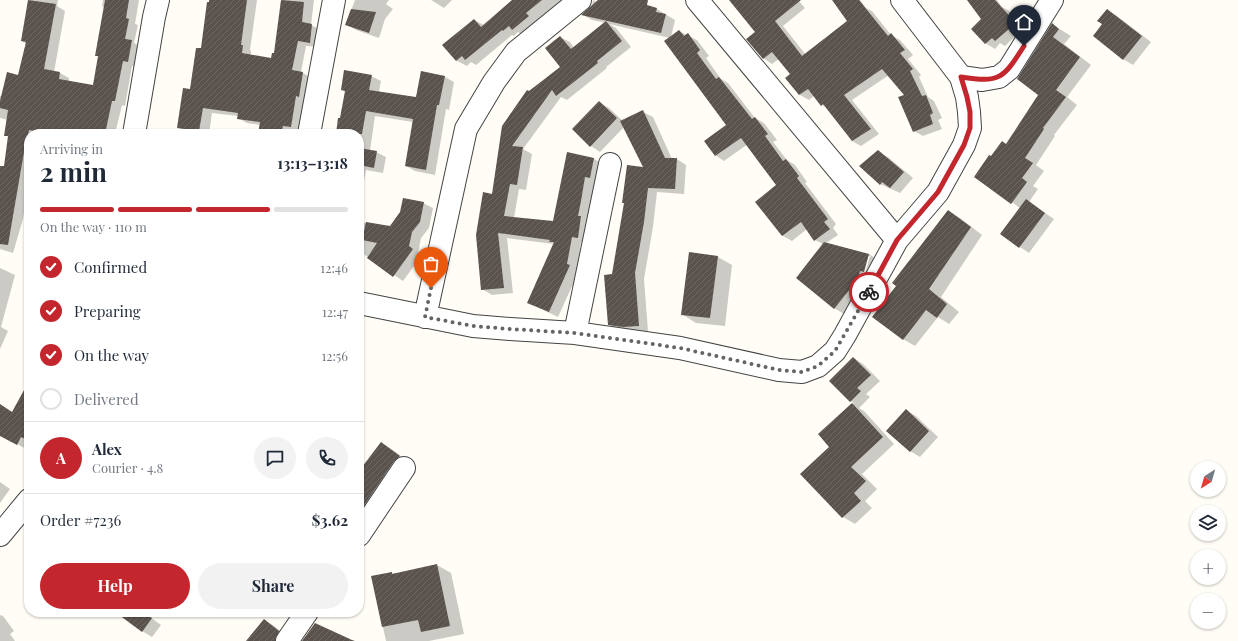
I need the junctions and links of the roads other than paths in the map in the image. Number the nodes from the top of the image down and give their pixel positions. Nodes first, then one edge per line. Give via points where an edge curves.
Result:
1 (158, 0) edge
2 (334, 0) edge
3 (580, 0) edge
4 (697, 0) edge
5 (902, 0) edge
6 (1052, 0) edge
7 (961, 77) junction
8 (135, 129) edge
9 (310, 129) edge
10 (610, 164) dead end
11 (897, 240) junction
12 (364, 304) edge
13 (425, 317) junction
14 (575, 333) junction
15 (404, 468) dead end
16 (24, 506) edge
17 (364, 528) edge
18 (0, 535) edge
19 (304, 617) edge
20 (287, 641) edge

1 - 8 street
2 - 9 street
3 - 13 street via 516,52 494,82 466,129
4 - 11 street
5 - 7 street
6 - 7 street via 1009,69 999,77 982,80
7 - 11 street via 970,112 970,128 964,145 938,192
10 - 14 street
11 - 14 street via 835,351 818,366 802,372 779,370 680,348
12 - 13 street
13 - 14 street via 473,326
15 - 17 street
16 - 18 street
19 - 20 street

